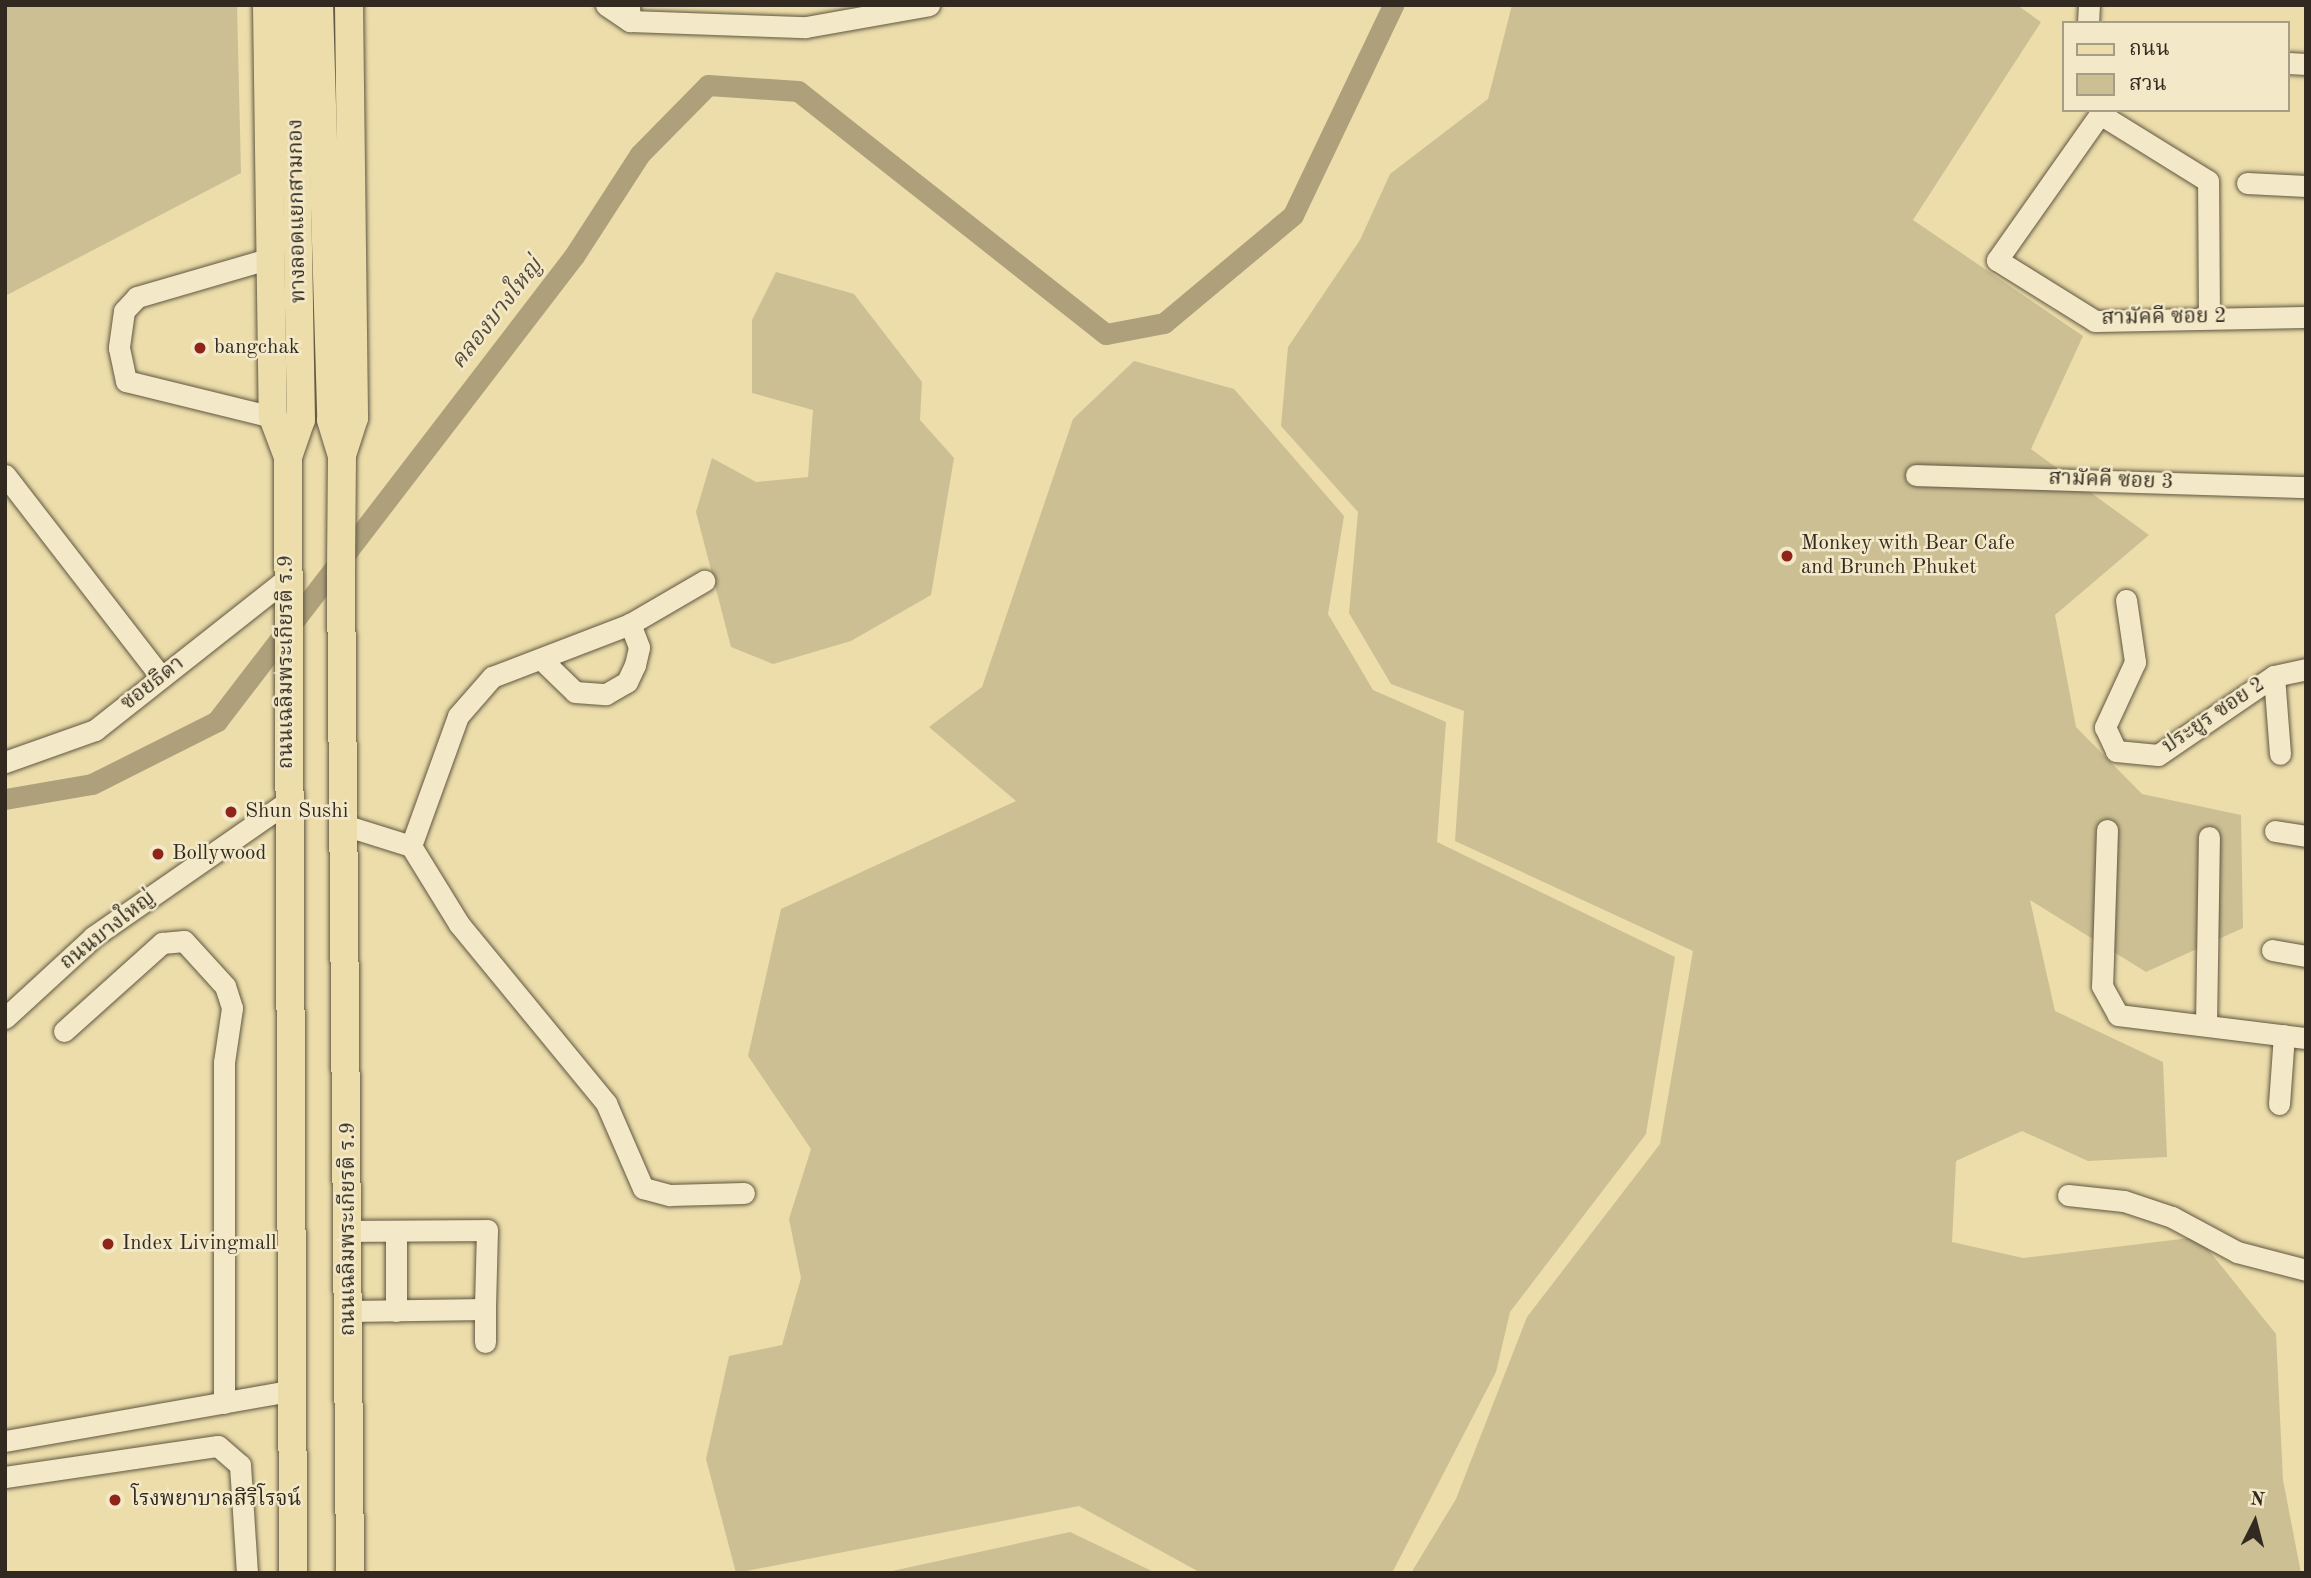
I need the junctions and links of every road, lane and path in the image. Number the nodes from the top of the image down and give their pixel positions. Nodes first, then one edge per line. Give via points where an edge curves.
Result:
1 (267, 5) edge
2 (294, 5) edge
3 (319, 5) edge
4 (348, 5) edge
5 (606, 5) edge
6 (929, 5) edge
7 (629, 13) edge
8 (2247, 183) dead end
9 (2306, 186) edge
10 (271, 258) junction
11 (2208, 317) junction
12 (2306, 317) edge
13 (273, 417) junction
14 (342, 455) junction
15 (288, 457) junction
16 (5, 475) edge
17 (1916, 475) dead end
18 (2306, 487) edge
19 (286, 579) junction
20 (704, 581) dead end
21 (2126, 600) dead end
22 (631, 624) junction
23 (541, 659) junction
24 (2306, 669) edge
25 (2274, 676) junction
26 (161, 677) junction
27 (2280, 754) dead end
28 (5, 762) edge
29 (286, 803) junction
30 (348, 826) junction
31 (2107, 830) dead end
32 (2275, 831) dead end
33 (2306, 836) edge
34 (2209, 837) dead end
35 (411, 845) junction
36 (2272, 950) dead end
37 (2306, 956) edge
38 (5, 1018) edge
39 (2206, 1025) junction
40 (64, 1031) dead end
41 (2284, 1035) junction
42 (2306, 1038) edge
43 (2279, 1104) dead end
44 (744, 1193) dead end
45 (2068, 1195) dead end
46 (349, 1231) junction
47 (396, 1231) junction
48 (2306, 1270) edge
49 (485, 1309) junction
50 (349, 1311) junction
51 (396, 1311) junction
52 (485, 1342) dead end
53 (290, 1391) junction
54 (223, 1403) junction
55 (5, 1441) edge
56 (5, 1477) edge
57 (247, 1573) edge
58 (293, 1573) edge
59 (349, 1573) edge

1 - 10 main road, ถนนเฉลิมพระเกียรติ ร.9
2 - 15 main road, ทางลอดแยกสามกอง via 301,420
3 - 14 main road, ทางลอดแยกสามกอง via 331,420
4 - 14 main road, ถนนเฉลิมพระเกียรติ ร.9 via 354,418
5 - 7 street
6 - 7 street via 806,27
8 - 9 street
10 - 13 main road, ถนนเฉลิมพระเกียรติ ร.9
10 - 13 street via 137,297 124,311 119,348 126,381
11 - 11 street, สามัคคี ซอย 2 via 2095,321 1997,260 2100,114 2208,181
11 - 12 street, สามัคคี ซอย 2
13 - 15 main road, ถนนเฉลิมพระเกียรติ ร.9
14 - 30 main road, ถนนเฉลิมพระเกียรติ ร.9
15 - 19 main road, ถนนเฉลิมพระเกียรติ ร.9
16 - 26 street
17 - 18 street, สามัคคี ซอย 3
19 - 26 street, ซอยธิดา
19 - 29 main road, ถนนเฉลิมพระเกียรติ ร.9
20 - 22 street
21 - 25 street, ประยูร ซอย 2 via 2135,662 2105,727 2116,751 2158,755
22 - 23 street
22 - 23 street via 639,647 635,665 627,682 606,694 575,692
23 - 35 street via 492,677 458,716
24 - 25 street, ประยูร ซอย 2
25 - 27 street
26 - 28 street, ซอยธิดา via 95,730
29 - 38 street, ถนนบางใหญ่ via 93,937
29 - 53 main road, ถนนเฉลิมพระเกียรติ ร.9
30 - 35 street
30 - 46 main road, ถนนเฉลิมพระเกียรติ ร.9
31 - 39 street via 2102,986 2118,1015
32 - 33 street
34 - 39 street
35 - 44 street via 458,924 606,1103 643,1188 670,1195
36 - 37 street
39 - 41 street
40 - 54 street via 162,943 184,941 225,986 232,1009 224,1062
41 - 42 street
41 - 43 street
45 - 48 street via 2160,1213 2236,1252
46 - 47 street
46 - 50 main road, ถนนเฉลิมพระเกียรติ ร.9
47 - 49 street via 486,1230
47 - 51 street
49 - 51 street
49 - 52 street
50 - 51 street
50 - 59 main road, ถนนเฉลิมพระเกียรติ ร.9
53 - 54 street
53 - 58 main road, ถนนเฉลิมพระเกียรติ ร.9
54 - 55 street
56 - 57 street via 218,1446 240,1465

